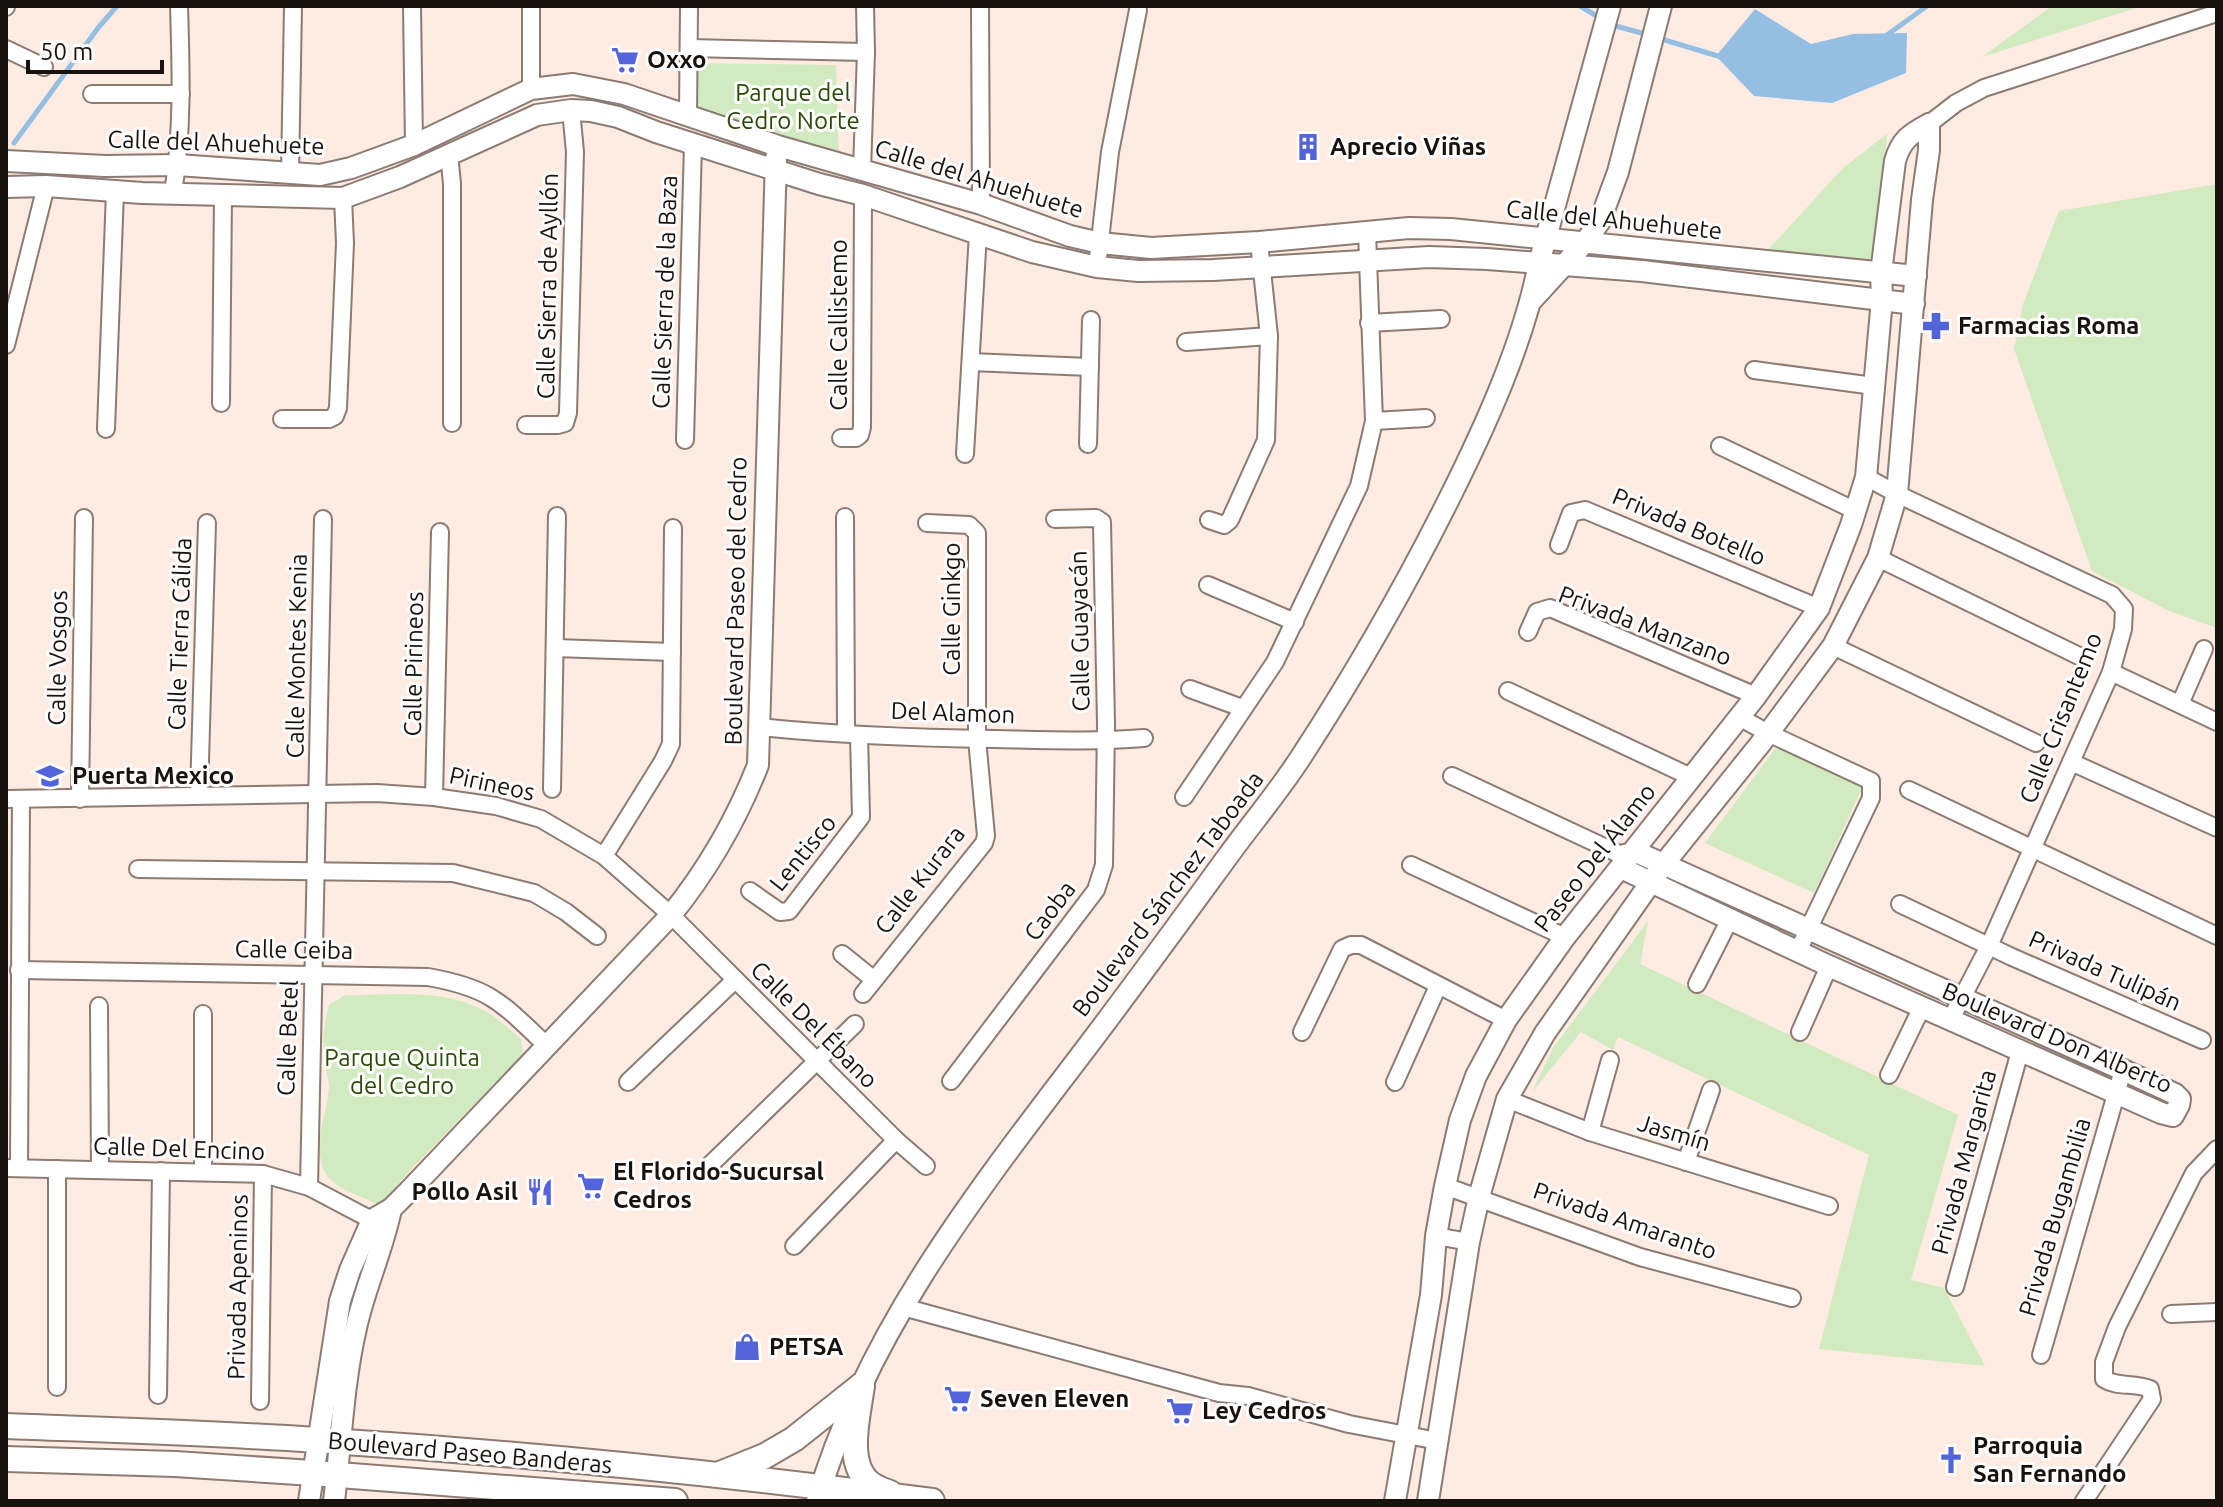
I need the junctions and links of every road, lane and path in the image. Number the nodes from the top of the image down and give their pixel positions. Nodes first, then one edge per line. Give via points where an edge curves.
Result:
1 (179, 6) edge
2 (293, 6) edge
3 (412, 6) edge
4 (531, 6) edge
5 (689, 6) edge
6 (865, 6) edge
7 (980, 6) edge
8 (1610, 6) edge
9 (1661, 6) edge
10 (1140, 7) edge
11 (2217, 13) edge
12 (689, 48) junction
13 (6, 49) edge
14 (866, 52) junction
15 (44, 67) dead end
16 (531, 89) junction
17 (92, 94) dead end
18 (181, 94) junction
19 (571, 110) junction
20 (688, 115) junction
21 (1929, 124) junction
22 (693, 144) junction
23 (414, 145) junction
24 (778, 146) junction
25 (449, 153) junction
26 (6, 161) edge
27 (177, 165) junction
28 (775, 169) junction
29 (862, 170) junction
30 (290, 173) junction
31 (46, 186) junction
32 (6, 187) edge
33 (115, 192) junction
34 (173, 193) junction
35 (863, 195) junction
36 (223, 196) junction
37 (343, 198) junction
38 (981, 204) junction
39 (1367, 232) junction
40 (978, 233) junction
41 (1546, 238) junction
42 (1586, 241) junction
43 (1259, 242) junction
44 (1100, 243) junction
45 (1367, 260) junction
46 (1539, 263) junction
47 (1563, 264) junction
48 (1097, 267) junction
49 (1262, 268) junction
50 (1881, 273) junction
51 (1916, 276) junction
52 (1882, 299) junction
53 (1532, 300) junction
54 (1914, 304) junction
55 (1441, 319) dead end
56 (1091, 320) dead end
57 (1369, 323) junction
58 (1269, 336) junction
59 (1186, 342) dead end
60 (6, 345) edge
61 (971, 362) junction
62 (1090, 367) junction
63 (1754, 370) dead end
64 (1874, 386) junction
65 (221, 403) dead end
66 (1426, 418) dead end
67 (282, 419) dead end
68 (1374, 421) junction
69 (452, 423) dead end
70 (526, 425) dead end
71 (106, 429) dead end
72 (841, 438) dead end
73 (685, 440) dead end
74 (1088, 444) dead end
75 (1720, 446) dead end
76 (965, 454) dead end
77 (1866, 477) junction
78 (1897, 494) junction
79 (1856, 511) junction
80 (557, 516) dead end
81 (845, 517) dead end
82 (84, 518) dead end
83 (323, 519) dead end
84 (1055, 519) dead end
85 (1209, 520) dead end
86 (207, 523) dead end
87 (927, 523) dead end
88 (673, 528) dead end
89 (440, 532) dead end
90 (1559, 545) dead end
91 (1878, 558) junction
92 (1208, 585) dead end
93 (1819, 608) junction
94 (1295, 622) junction
95 (1528, 632) dead end
96 (1833, 646) junction
97 (555, 648) junction
98 (2204, 649) dead end
99 (672, 652) junction
100 (2081, 657) dead end
101 (2111, 672) junction
102 (1190, 689) dead end
103 (1508, 691) dead end
104 (1756, 696) junction
105 (2180, 704) junction
106 (1242, 708) junction
107 (1739, 717) junction
108 (2217, 722) edge
109 (760, 727) junction
110 (1768, 733) junction
111 (852, 734) junction
112 (1144, 738) dead end
113 (977, 739) junction
114 (1106, 741) junction
115 (2036, 743) dead end
116 (2071, 762) junction
117 (1452, 776) dead end
118 (1691, 777) junction
119 (552, 789) dead end
120 (1909, 790) dead end
121 (199, 794) junction
122 (318, 794) junction
123 (434, 797) junction
124 (1184, 797) dead end
125 (14, 799) edge
126 (80, 799) junction
127 (2217, 828) edge
128 (2033, 849) junction
129 (604, 856) junction
130 (1625, 857) junction
131 (1411, 865) dead end
132 (1663, 865) junction
133 (138, 869) dead end
134 (316, 871) junction
135 (1650, 882) junction
136 (750, 891) dead end
137 (1900, 904) dead end
138 (671, 915) junction
139 (1730, 919) junction
140 (1809, 930) junction
141 (597, 936) dead end
142 (2217, 936) edge
143 (1565, 937) junction
144 (1989, 946) junction
145 (1798, 951) junction
146 (842, 954) dead end
147 (1829, 966) junction
148 (19, 970) junction
149 (314, 974) junction
150 (873, 979) junction
151 (735, 980) junction
152 (1697, 984) dead end
153 (1438, 986) junction
154 (863, 994) dead end
155 (1963, 997) junction
156 (99, 1006) dead end
157 (1922, 1007) junction
158 (203, 1014) dead end
159 (1951, 1019) junction
160 (1506, 1020) junction
161 (855, 1024) dead end
162 (1302, 1032) dead end
163 (1800, 1032) dead end
164 (2202, 1040) dead end
165 (546, 1045) junction
166 (2020, 1051) junction
167 (817, 1060) junction
168 (1610, 1060) dead end
169 (2123, 1070) junction
170 (1889, 1075) dead end
171 (951, 1081) dead end
172 (628, 1082) dead end
173 (1395, 1082) dead end
174 (1711, 1090) dead end
175 (2115, 1092) junction
176 (1507, 1099) junction
177 (1590, 1132) junction
178 (896, 1140) junction
179 (2217, 1149) edge
180 (1686, 1162) junction
181 (710, 1165) dead end
182 (926, 1166) dead end
183 (13, 1168) edge
184 (57, 1169) junction
185 (100, 1170) junction
186 (161, 1171) junction
187 (203, 1172) junction
188 (263, 1174) junction
189 (1445, 1186) junction
190 (309, 1187) junction
191 (1479, 1197) junction
192 (1829, 1206) dead end
193 (383, 1219) junction
194 (1436, 1236) junction
195 (1469, 1242) junction
196 (794, 1246) dead end
197 (1955, 1287) dead end
198 (1792, 1298) dead end
199 (903, 1307) junction
200 (2217, 1312) edge
201 (2171, 1314) dead end
202 (2041, 1355) dead end
203 (862, 1385) junction
204 (57, 1387) dead end
205 (158, 1395) dead end
206 (260, 1401) dead end
207 (6, 1426) edge
208 (1406, 1435) junction
209 (329, 1441) junction
210 (1438, 1441) junction
211 (6, 1459) edge
212 (313, 1473) junction
213 (337, 1475) junction
214 (714, 1476) junction
215 (819, 1494) edge
216 (895, 1496) junction
217 (309, 1501) edge
218 (334, 1501) edge
219 (675, 1501) edge
220 (932, 1501) edge
221 (1395, 1501) edge
222 (1428, 1501) edge
223 (2084, 1501) edge

1 - 18 street
2 - 30 street
3 - 23 street
4 - 16 street
5 - 12 street
6 - 14 street
7 - 38 street
8 - 41 street
9 - 42 street via 1618,172 1600,221
10 - 44 street via 1110,152
11 - 21 street via 1984,88
12 - 14 street
12 - 20 street
13 - 15 street
14 - 29 street
16 - 20 street, Calle del Ahuehuete via 592,87
16 - 23 street, Calle del Ahuehuete
17 - 18 street
18 - 27 street
19 - 22 street, Calle del Ahuehuete via 618,117
19 - 25 street, Calle del Ahuehuete via 537,115
19 - 70 street, Calle Sierra de Ayllón via 575,152 568,413 565,423 558,425
20 - 24 street, Calle del Ahuehuete
21 - 50 street, Paseo Del Álamo via 1899,146
21 - 51 street
22 - 28 street, Calle del Ahuehuete
22 - 73 street, Calle Sierra de la Baza
23 - 30 street, Calle del Ahuehuete via 351,168 320,175
24 - 28 street, Boulevard Paseo del Cedro
24 - 29 street, Calle del Ahuehuete
25 - 37 street, Calle del Ahuehuete
25 - 69 street
26 - 27 street, Calle del Ahuehuete
27 - 30 street, Calle del Ahuehuete
27 - 34 street
28 - 35 street, Calle del Ahuehuete
28 - 109 street, Boulevard Paseo del Cedro
29 - 38 street, Calle del Ahuehuete
31 - 32 street, Calle del Ahuehuete
31 - 33 street, Calle del Ahuehuete
31 - 60 street
33 - 34 street, Calle del Ahuehuete
33 - 71 street
34 - 36 street, Calle del Ahuehuete
35 - 40 street, Calle del Ahuehuete
35 - 72 street, Calle Callistemo via 862,427 856,438
36 - 37 street, Calle del Ahuehuete
36 - 65 street
37 - 67 street via 338,408 329,419
38 - 44 street, Calle del Ahuehuete
39 - 41 street, Calle del Ahuehuete via 1451,229
39 - 43 street, Calle del Ahuehuete
39 - 45 street
40 - 48 street, Calle del Ahuehuete
40 - 61 street
41 - 42 street, Calle del Ahuehuete
41 - 46 street
42 - 47 street
42 - 50 street, Calle del Ahuehuete
43 - 44 street, Calle del Ahuehuete via 1151,248
43 - 49 street
44 - 48 street
45 - 46 street, Calle del Ahuehuete via 1429,257
45 - 49 street, Calle del Ahuehuete
45 - 57 street
46 - 47 street, Calle del Ahuehuete
46 - 53 street
47 - 52 street, Calle del Ahuehuete
47 - 53 street
48 - 49 street, Calle del Ahuehuete
49 - 58 street
50 - 51 street, Calle del Ahuehuete
50 - 52 street, Paseo Del Álamo
51 - 54 street
52 - 54 street, Calle del Ahuehuete
52 - 64 street, Paseo Del Álamo
53 - 199 street, Boulevard Sánchez Taboada via 1477,444 1421,555 1300,758 974,1195
54 - 78 street
55 - 57 street
56 - 62 street
57 - 68 street
58 - 59 street
58 - 85 street via 1268,423 1261,454 1230,520 1224,525
61 - 62 street
61 - 76 street
62 - 74 street
63 - 64 street
64 - 77 street, Paseo Del Álamo
66 - 68 street
68 - 94 street via 1359,486
75 - 79 street
77 - 78 street, Calle Crisantemo
77 - 79 street, Paseo Del Álamo
78 - 91 street
78 - 101 street, Calle Crisantemo via 2112,595 2124,609
79 - 93 street, Paseo Del Álamo
80 - 97 street
81 - 111 street
82 - 126 street, Calle Vosgos
83 - 122 street, Calle Montes Kenia
84 - 114 street, Calle Guayacán via 1102,522
86 - 121 street, Calle Tierra Cálida
87 - 113 street, Calle Ginkgo via 969,525 977,533
88 - 99 street
89 - 123 street, Calle Pirineos
90 - 93 street, Privada Botello via 1571,513 1585,510
91 - 96 street
91 - 100 street
92 - 94 street
93 - 104 street, Paseo Del Álamo
94 - 106 street
95 - 104 street, Privada Manzano via 1537,612 1550,608
96 - 110 street
96 - 115 street
97 - 99 street
97 - 119 street
98 - 105 street
99 - 129 street via 671,744
101 - 105 street
101 - 116 street, Calle Crisantemo
102 - 106 street
103 - 118 street
104 - 107 street, Paseo Del Álamo
105 - 108 street
106 - 124 street
107 - 110 street
107 - 118 street, Paseo Del Álamo
109 - 111 street, Del Alamon
109 - 138 street, Boulevard Paseo del Cedro via 758,765 742,807 721,848
110 - 132 street
110 - 140 street via 1871,781 1871,798
111 - 113 street, Del Alamon
111 - 136 street, Lentisco via 862,806 857,825 789,911 780,912
112 - 114 street, Del Alamon
113 - 114 street, Del Alamon
113 - 150 street, Calle Kurara via 985,840
114 - 171 street, Caoba via 1104,865 1096,890
116 - 127 street
116 - 128 street, Calle Crisantemo
117 - 130 street
118 - 130 street, Paseo Del Álamo
120 - 128 street
121 - 122 street, Pirineos
121 - 126 street, Pirineos
122 - 123 street, Pirineos
122 - 134 street, Calle Betel
123 - 129 street, Pirineos via 541,819
125 - 126 street, Pirineos
125 - 148 street
128 - 142 street
128 - 144 street, Calle Crisantemo
129 - 138 street, Pirineos
130 - 132 street, Boulevard Don Alberto
130 - 135 street, Boulevard Don Alberto
130 - 143 street, Paseo Del Álamo
131 - 143 street
132 - 135 street
132 - 140 street, Boulevard Don Alberto
133 - 134 street
134 - 141 street via 453,873 492,881 534,893
134 - 149 street, Calle Betel
135 - 139 street, Boulevard Don Alberto
135 - 176 street via 1545,1033
137 - 144 street, Privada Tulipán
138 - 151 street, Calle Del Ébano
138 - 165 street, Boulevard Paseo del Cedro
139 - 145 street, Boulevard Don Alberto
139 - 152 street
140 - 145 street
140 - 155 street, Boulevard Don Alberto
143 - 160 street, Paseo Del Álamo
144 - 155 street, Calle Crisantemo
144 - 164 street, Privada Tulipán
145 - 147 street, Boulevard Don Alberto
146 - 150 street
147 - 157 street, Boulevard Don Alberto
147 - 163 street
148 - 149 street, Calle Ceiba
148 - 183 street
149 - 165 street, Calle Ceiba via 428,977 464,984 492,996
149 - 190 street, Calle Betel
150 - 154 street, Calle Kurara
151 - 167 street, Calle Del Ébano
151 - 172 street
153 - 160 street
153 - 162 street via 1361,945 1351,945 1342,949
153 - 173 street
155 - 159 street, Calle Crisantemo
155 - 169 street, Boulevard Don Alberto
156 - 185 street
157 - 159 street, Boulevard Don Alberto
157 - 170 street
158 - 187 street
159 - 166 street, Boulevard Don Alberto
160 - 189 street, Paseo Del Álamo via 1485,1054 1465,1105
161 - 167 street
165 - 193 street, Boulevard Paseo del Cedro
166 - 175 street, Boulevard Don Alberto
166 - 197 street, Privada Margarita
167 - 178 street, Calle Del Ébano
167 - 181 street
168 - 177 street
169 - 175 street, Privada Bugambilia
169 - 175 street, Boulevard Don Alberto via 2175,1094 2179,1105 2173,1116 2167,1115
174 - 180 street
175 - 202 street, Privada Bugambilia
176 - 177 street, Jasmín
176 - 191 street
177 - 180 street, Jasmín
178 - 182 street, Calle Del Ébano
178 - 196 street
179 - 223 street via 2194,1173 2117,1327 2104,1362 2104,1379 2150,1389 2152,1399
180 - 192 street, Jasmín
183 - 184 street, Calle Del Encino
184 - 185 street, Calle Del Encino
184 - 204 street
185 - 186 street, Calle Del Encino
186 - 187 street, Calle Del Encino
186 - 205 street
187 - 188 street, Calle Del Encino
188 - 190 street, Calle Del Encino
188 - 206 street, Privada Apeninos
189 - 191 street, Privada Amaranto
189 - 194 street, Paseo Del Álamo
190 - 193 street, Calle Del Encino
191 - 195 street
191 - 198 street, Privada Amaranto via 1640,1257
193 - 209 street, Boulevard Paseo del Cedro
194 - 195 street
194 - 208 street, Paseo Del Álamo
195 - 210 street
199 - 203 street, Boulevard Sánchez Taboada
199 - 208 street via 1205,1389
200 - 201 street
203 - 214 main road via 794,1439
203 - 215 street, Boulevard Sánchez Taboada
203 - 216 main road via 855,1447 859,1467 870,1484
207 - 209 main road, Boulevard Paseo Banderas
208 - 210 street
208 - 221 street, Paseo Del Álamo
209 - 212 street, Boulevard Paseo del Cedro
209 - 213 street, Boulevard Paseo del Cedro
209 - 214 main road, Boulevard Paseo Banderas
210 - 222 street
211 - 212 main road, Boulevard Paseo Banderas
212 - 213 main road, Boulevard Paseo Banderas
212 - 217 street, Boulevard Paseo del Cedro
213 - 218 street, Boulevard Paseo del Cedro
213 - 219 main road, Boulevard Paseo Banderas
214 - 215 main road, Boulevard Paseo Banderas
215 - 216 main road, Boulevard Paseo Banderas
216 - 220 main road, Boulevard Paseo Banderas

